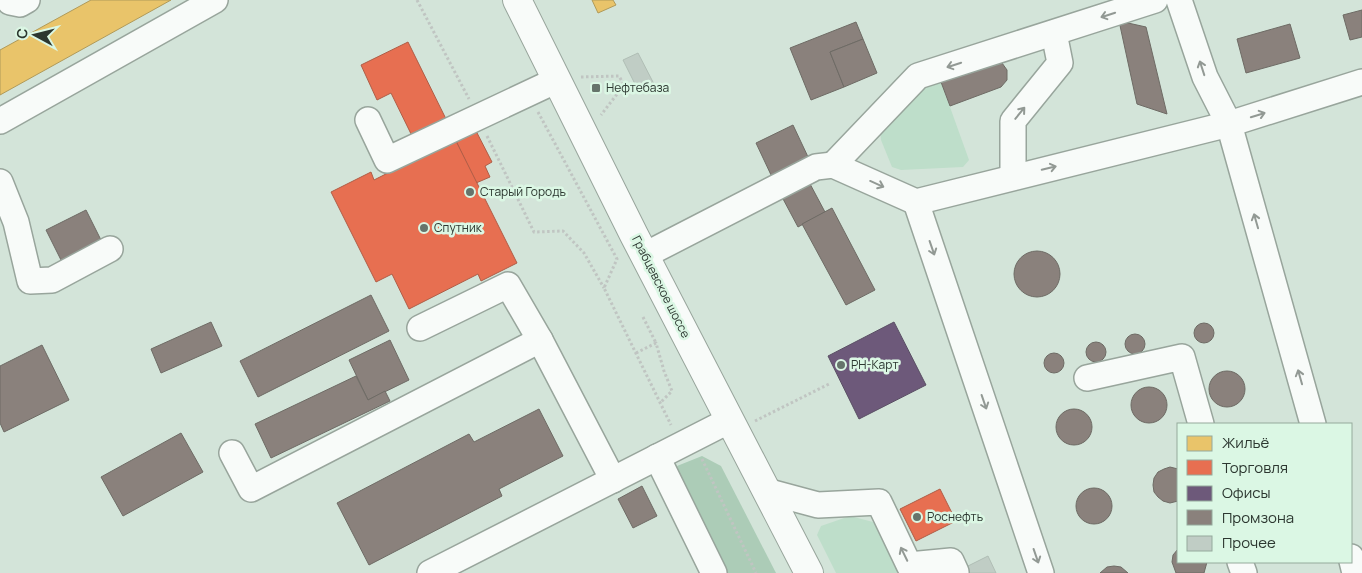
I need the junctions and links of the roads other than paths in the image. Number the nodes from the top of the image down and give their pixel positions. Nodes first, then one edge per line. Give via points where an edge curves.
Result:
1 (216, 0) edge
2 (517, 0) edge
3 (1155, 0) edge
4 (1179, 0) edge
5 (1054, 33) junction
6 (568, 79) junction
7 (1362, 82) edge
8 (368, 120) dead end
9 (0, 121) edge
10 (1229, 124) junction
11 (832, 165) junction
12 (1014, 177) junction
13 (0, 182) edge
14 (916, 202) junction
15 (110, 249) dead end
16 (645, 255) junction
17 (420, 328) dead end
18 (540, 340) junction
19 (1087, 378) dead end
20 (741, 422) junction
21 (1201, 423) edge
22 (1313, 423) edge
23 (232, 453) dead end
24 (657, 458) junction
25 (613, 480) junction
26 (766, 491) junction
27 (467, 565) edge
28 (956, 572) dead end
29 (430, 573) edge
30 (714, 573) edge
31 (809, 573) edge
32 (1041, 573) edge

1 - 9 lane
2 - 6 main road, Грабцевское шоссе
3 -> 5 lane
10 -> 4 lane via 1205,77
5 -> 11 lane via 918,76
12 -> 5 lane via 1013,121 1060,63
6 - 8 lane via 528,94 386,160
6 - 16 main road, Грабцевское шоссе
10 -> 7 lane
12 -> 10 lane
22 -> 10 lane
11 -> 14 lane
11 - 16 lane via 816,167
12 - 14 lane
13 - 15 lane via 16,222 30,281 52,280
14 -> 32 lane
16 - 20 main road, Грабцевское шоссе
17 - 18 lane via 508,285
18 - 23 lane via 251,489
18 - 25 lane
19 - 21 lane via 1182,357
20 - 24 lane
20 - 26 main road, Грабцевское шоссе
24 - 25 lane
24 - 30 lane
25 - 27 lane
28 -> 26 lane via 951,561 909,565 879,502 818,505
26 - 31 main road, Грабцевское шоссе
27 - 29 lane

